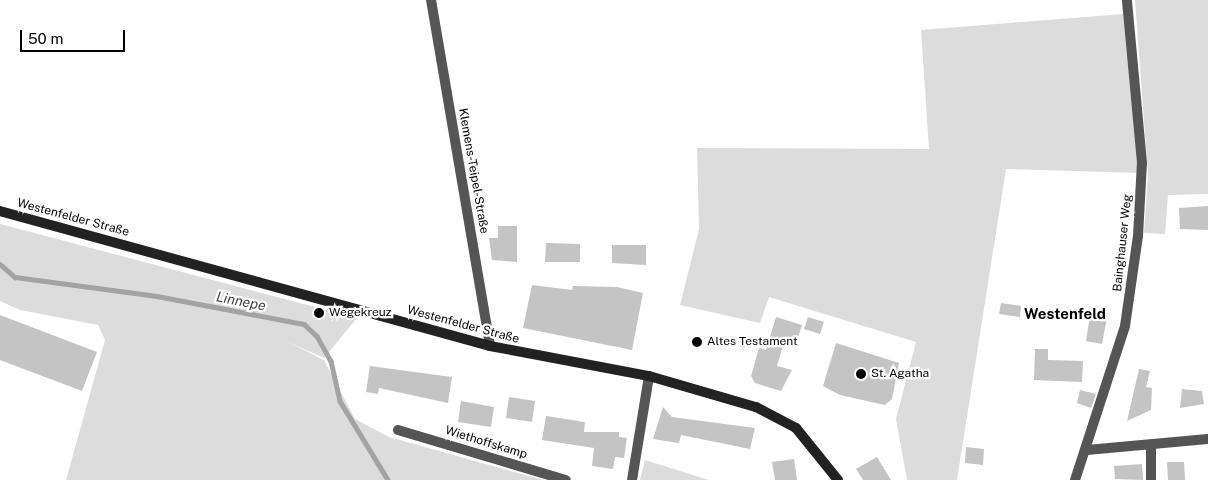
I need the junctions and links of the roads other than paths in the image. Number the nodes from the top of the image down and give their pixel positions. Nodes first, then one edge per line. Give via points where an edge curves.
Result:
1 (431, 0) edge
2 (1127, 0) edge
3 (0, 211) edge
4 (490, 346) junction
5 (649, 376) junction
6 (398, 430) dead end
7 (1208, 439) edge
8 (1152, 445) junction
9 (1087, 450) junction
10 (566, 480) edge
11 (632, 480) edge
12 (838, 480) edge
13 (1074, 480) edge
14 (1151, 480) edge

1 - 4 street, Klemens-Teipel-Straße
2 - 9 street, Bainghauser Weg via 1142,163 1138,236 1125,326
3 - 4 main road, Westenfelder Straße
4 - 5 main road, Westenfelder Straße
5 - 11 street
5 - 12 main road, Westenfelder Straße via 756,407 796,428
6 - 10 street, Wiethoffskamp
7 - 8 street
8 - 9 street
8 - 14 street
9 - 13 street, Bainghauser Weg

